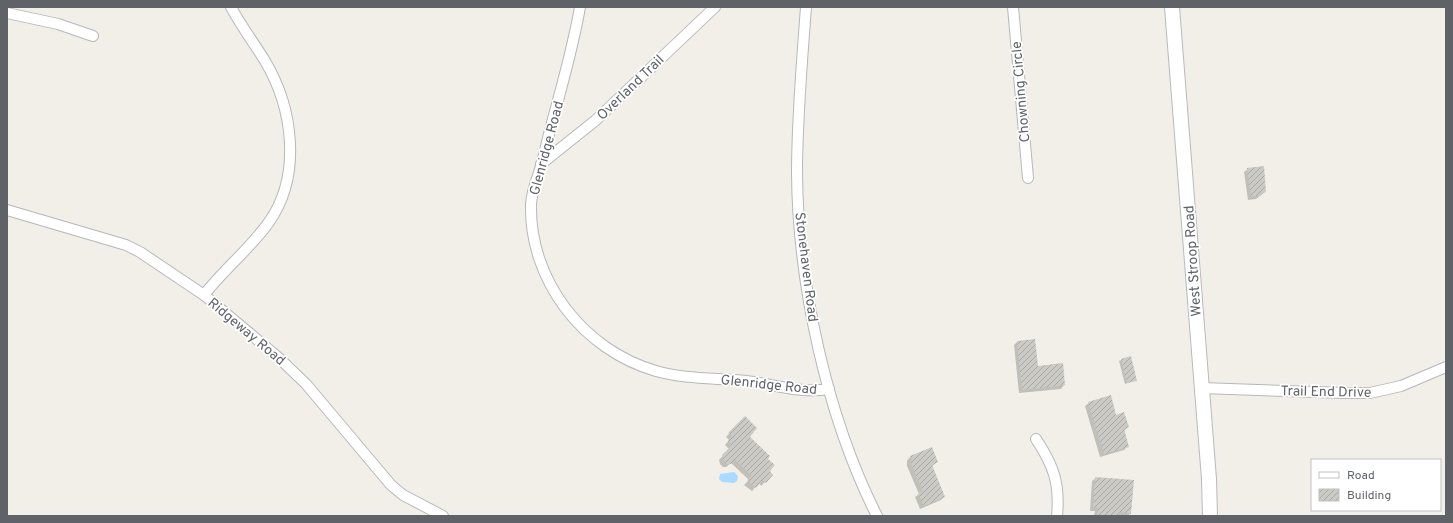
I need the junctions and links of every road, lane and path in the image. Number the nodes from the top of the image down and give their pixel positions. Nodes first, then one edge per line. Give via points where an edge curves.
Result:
1 (231, 7) edge
2 (580, 7) edge
3 (715, 7) edge
4 (806, 7) edge
5 (1013, 7) edge
6 (1172, 7) edge
7 (7, 13) edge
8 (93, 36) dead end
9 (541, 164) junction
10 (1028, 178) dead end
11 (7, 210) edge
12 (204, 295) junction
13 (1446, 367) edge
14 (1201, 388) junction
15 (830, 389) junction
16 (1036, 439) dead end
17 (437, 515) edge
18 (877, 516) edge
19 (1057, 516) edge
20 (1210, 516) edge

1 - 12 street via 277,84 288,129 289,173 284,193 268,223
2 - 9 street, Glenridge Road via 567,70
3 - 9 street, Overland Trail via 596,120
4 - 15 street, Stonehaven Road via 797,134 800,229 804,272 813,320
5 - 10 street, Chowning Circle
6 - 14 main road, West Stroop Road
7 - 8 street via 58,24
9 - 15 street, Glenridge Road via 532,192 532,227 541,266 564,306 596,341 637,365 657,371 754,382 806,391
11 - 12 street, Ridgeway Road via 126,245
12 - 17 street, Ridgeway Road via 306,384 391,485 403,496
13 - 14 street, Trail End Drive via 1401,386 1370,393
14 - 20 main road, West Stroop Road
15 - 18 street, Stonehaven Road via 848,451
16 - 19 street via 1052,465 1057,482

